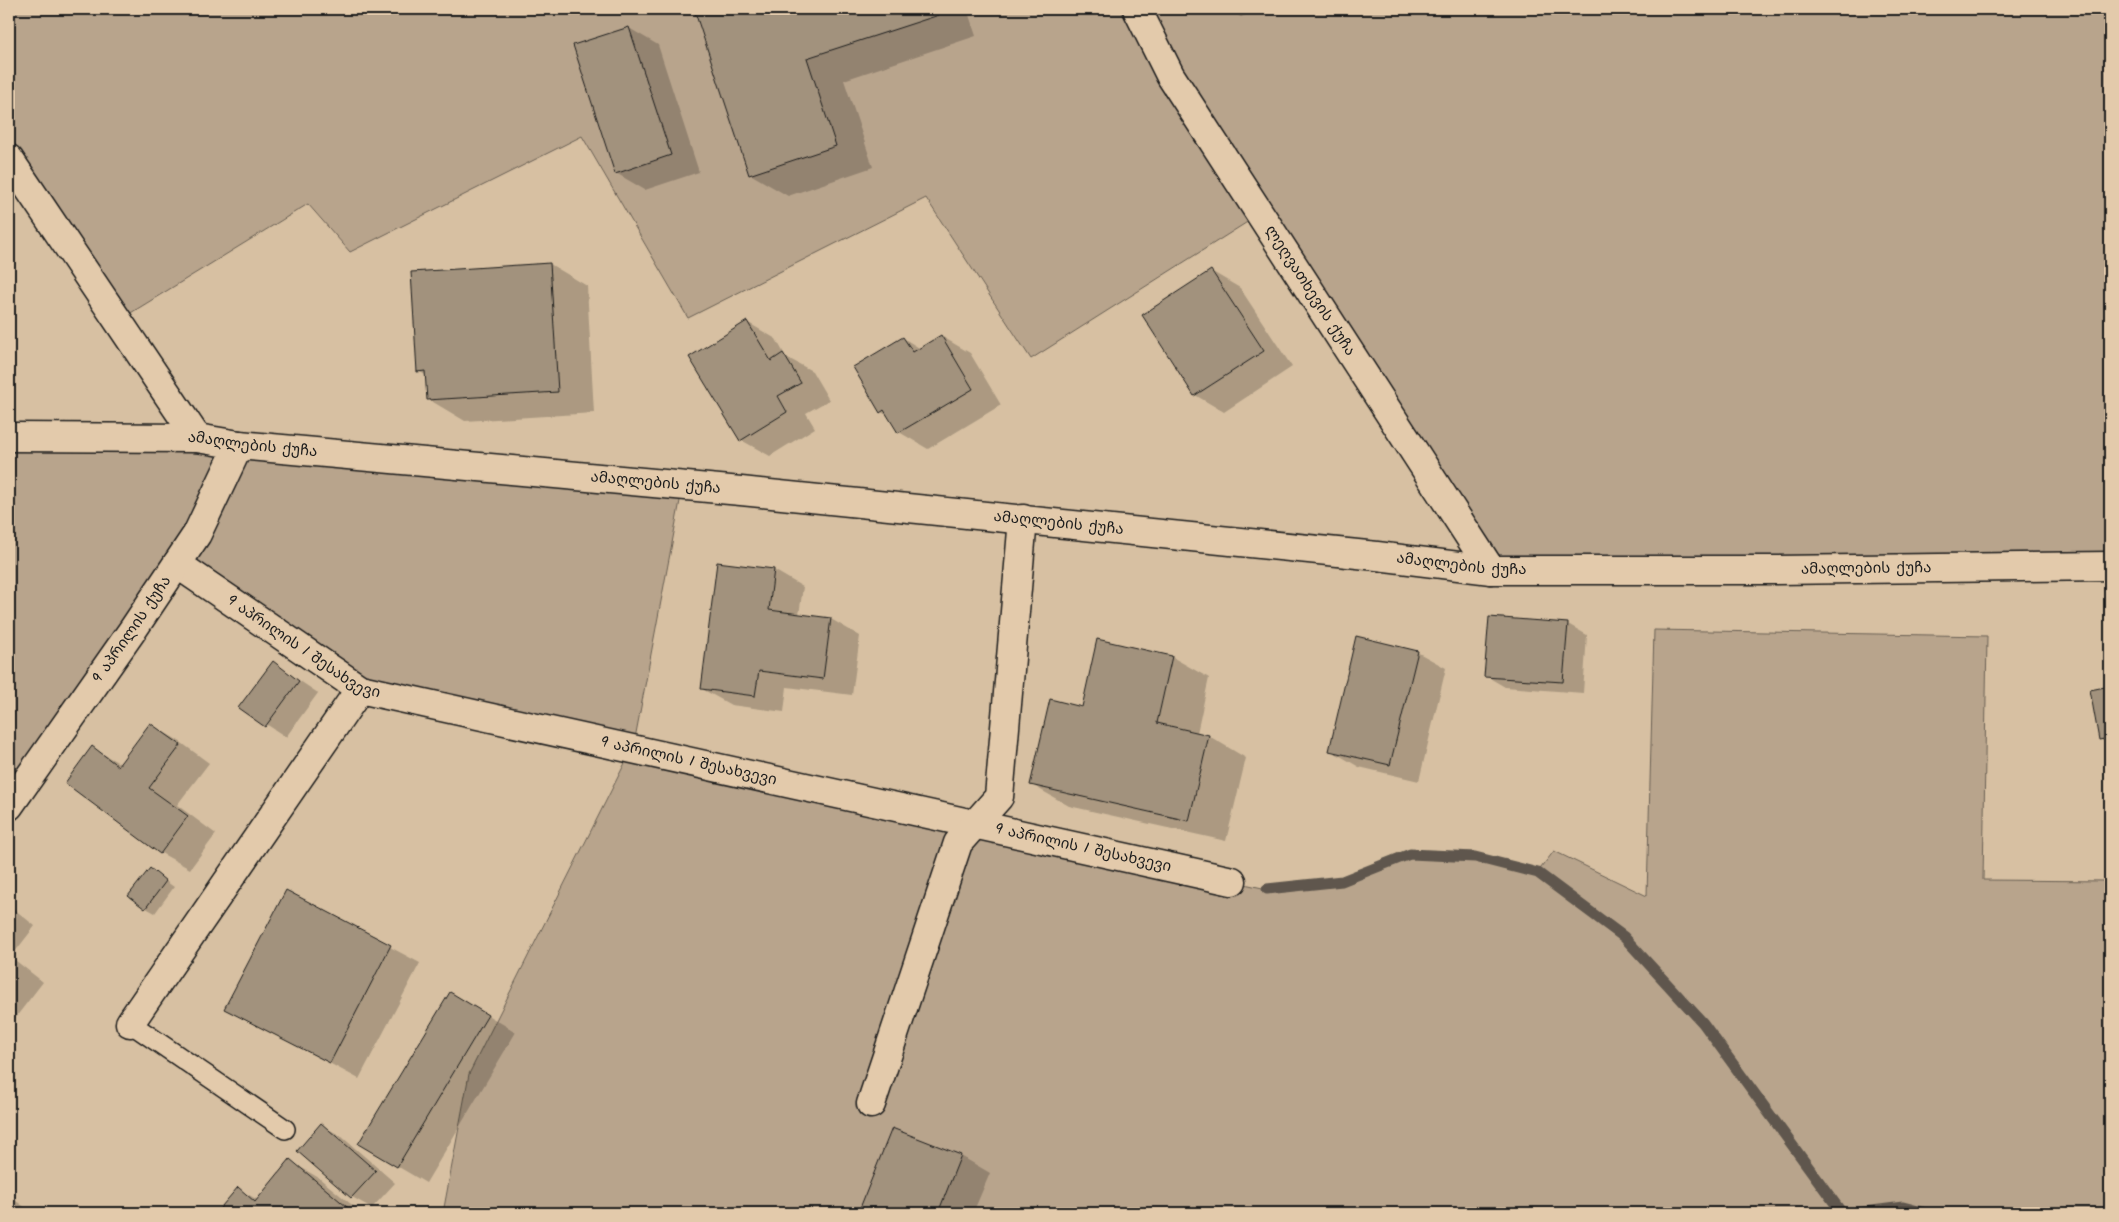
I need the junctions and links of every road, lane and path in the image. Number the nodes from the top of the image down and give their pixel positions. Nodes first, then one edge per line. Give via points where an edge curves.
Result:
1 (1136, 9) edge
2 (9, 159) edge
3 (9, 200) edge
4 (39, 206) junction
5 (9, 437) edge
6 (197, 438) junction
7 (239, 445) junction
8 (1023, 519) junction
9 (177, 564) junction
10 (2110, 566) edge
11 (1490, 570) junction
12 (360, 689) junction
13 (9, 806) edge
14 (976, 824) junction
15 (1232, 881) dead end
16 (130, 1023) joint
17 (871, 1104) dead end
18 (285, 1129) dead end

1 - 11 street, ლეღვათხევის ქუჩა via 1170,75
2 - 4 street
3 - 4 street
4 - 6 street
5 - 6 street, ამაღლების ქუჩა
6 - 7 street, ამაღლების ქუჩა
7 - 8 street, ამაღლების ქუჩა
7 - 9 street, 9 აპრილის ქუჩა via 197,534
8 - 11 street, ამაღლების ქუჩა
8 - 14 street via 999,796
9 - 12 street, 9 აპრილის I შესახვევი
9 - 13 street, 9 აპრილის ქუჩა
10 - 11 street, ამაღლების ქუჩა
12 - 14 street, 9 აპრილის I შესახვევი
12 - 16 street
14 - 15 street, 9 აპრილის I შესახვევი
14 - 17 street via 958,843
16 - 18 lane

